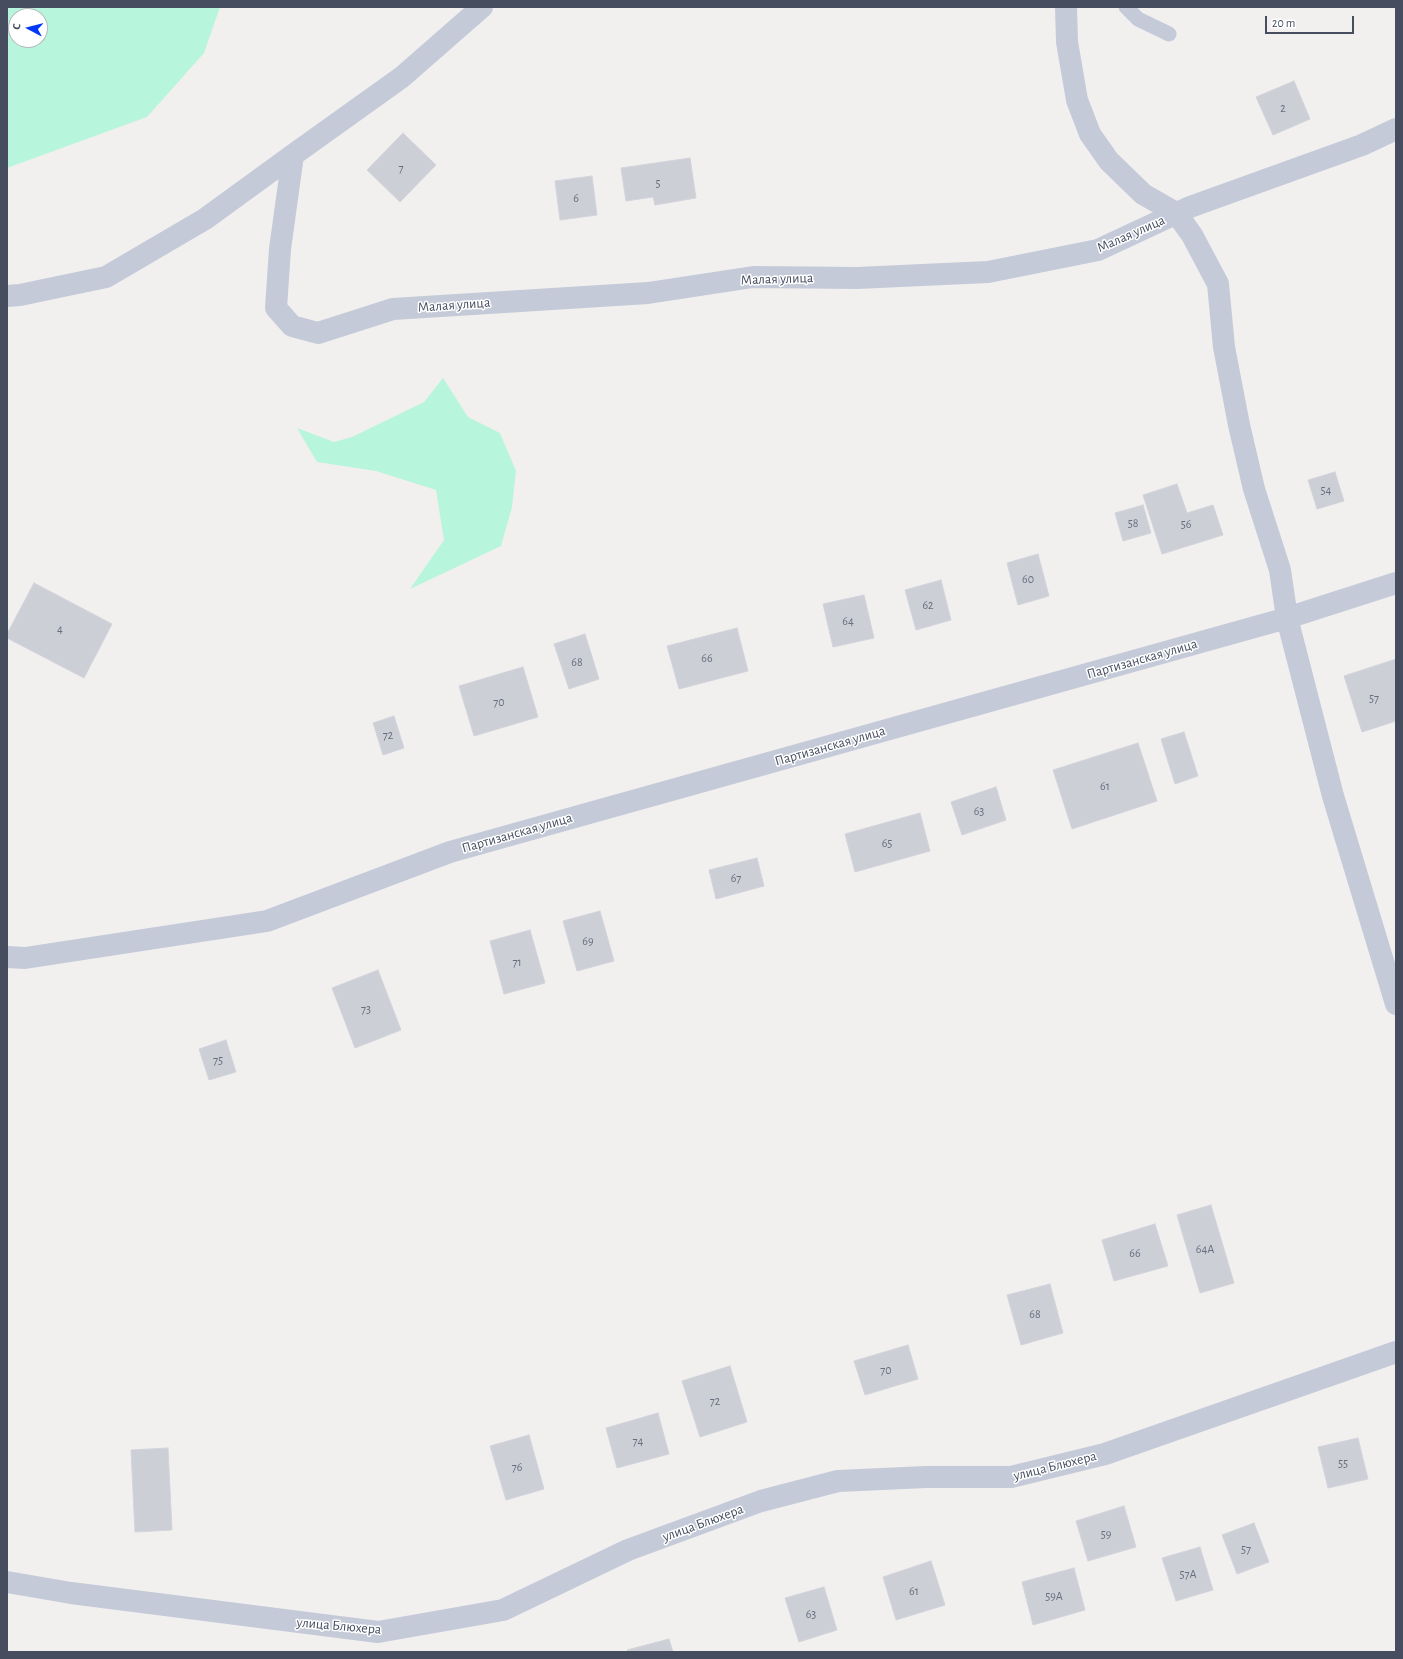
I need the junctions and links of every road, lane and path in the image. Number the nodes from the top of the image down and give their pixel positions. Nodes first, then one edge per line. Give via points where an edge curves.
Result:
1 (482, 7) edge
2 (1066, 7) edge
3 (1126, 7) edge
4 (1169, 34) dead end
5 (1396, 129) edge
6 (293, 155) junction
7 (1176, 213) junction
8 (7, 296) edge
9 (1396, 583) edge
10 (1287, 618) junction
11 (7, 958) edge
12 (1396, 1004) edge
13 (1396, 1352) edge
14 (7, 1582) edge

1 - 6 street via 402,77
2 - 7 street via 1067,42 1077,100 1090,134 1109,161 1143,194
3 - 4 lane via 1138,19
5 - 7 street, Малая улица via 1362,145
6 - 7 street, Малая улица via 280,249 276,308 292,326 318,333 393,310 648,294 753,277 857,278 988,272 1098,250
6 - 8 street via 205,219 106,277
7 - 10 street via 1192,235 1218,284 1224,347 1239,425 1254,489 1280,570
9 - 10 street, Партизанская улица
10 - 11 street, Партизанская улица via 450,852 267,920 25,958
10 - 12 street via 1333,796
13 - 14 street, улица Блюхера via 1105,1454 1011,1477 926,1477 838,1482 761,1501 628,1550 502,1610 378,1632 71,1593

